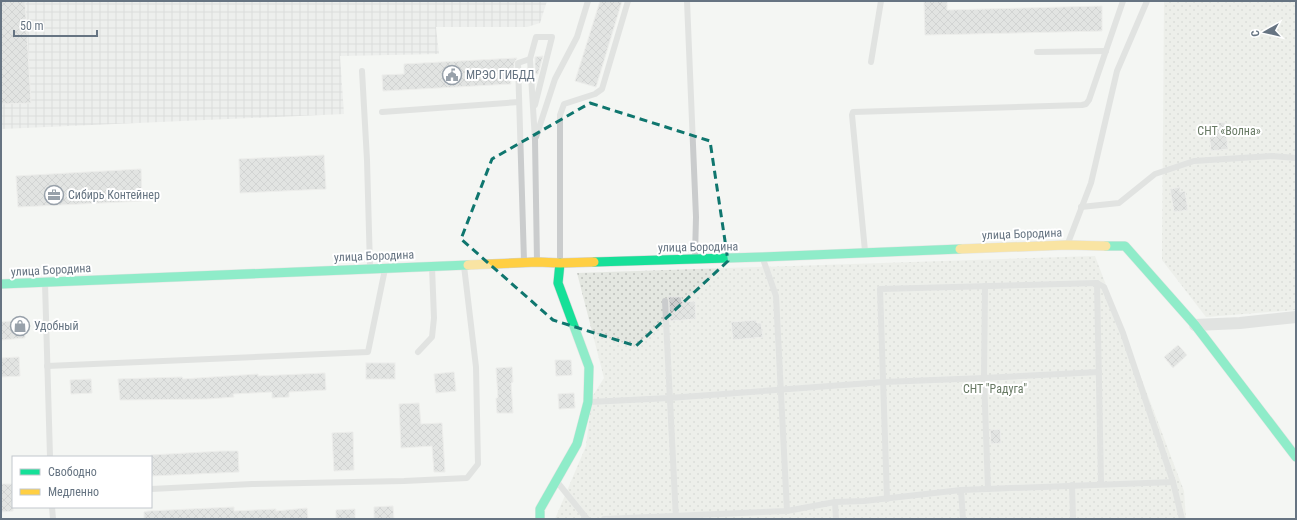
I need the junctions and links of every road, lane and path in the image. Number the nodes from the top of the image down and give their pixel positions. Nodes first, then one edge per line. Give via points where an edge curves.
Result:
1 (588, 1) edge
2 (628, 1) edge
3 (687, 1) edge
4 (881, 1) edge
5 (1123, 1) edge
6 (1147, 1) edge
7 (1106, 51) junction
8 (1037, 52) dead end
9 (530, 60) junction
10 (871, 62) dead end
11 (362, 71) dead end
12 (519, 102) junction
13 (533, 110) junction
14 (382, 112) dead end
15 (535, 140) junction
16 (1296, 158) edge
17 (1081, 207) junction
18 (1067, 244) junction
19 (865, 253) junction
20 (762, 257) junction
21 (695, 258) junction
22 (524, 262) junction
23 (537, 262) junction
24 (560, 263) junction
25 (464, 264) junction
26 (432, 266) junction
27 (385, 267) junction
28 (370, 268) junction
29 (45, 282) junction
30 (1097, 283) junction
31 (1, 284) edge
32 (985, 286) junction
33 (665, 301) dead end
34 (1296, 317) edge
35 (1195, 325) junction
36 (418, 352) dead end
37 (47, 366) junction
38 (1099, 372) junction
39 (984, 378) junction
40 (884, 382) junction
41 (781, 389) junction
42 (669, 398) junction
43 (588, 402) junction
44 (50, 456) edge
45 (1296, 457) edge
46 (556, 480) junction
47 (1173, 482) junction
48 (1101, 484) junction
49 (1072, 485) junction
50 (152, 489) edge
51 (988, 489) junction
52 (961, 490) junction
53 (887, 499) junction
54 (834, 502) junction
55 (52, 508) edge
56 (787, 511) junction
57 (749, 512) junction
58 (676, 518) edge
59 (53, 519) edge
60 (540, 519) edge
61 (587, 519) edge
62 (604, 519) edge
63 (750, 519) edge
64 (836, 519) edge
65 (963, 519) edge
66 (1073, 519) edge
67 (1182, 519) edge

1 - 15 lane via 577,37 555,79
2 - 24 lane via 602,89 595,94 564,104 560,115
3 - 21 lane via 696,217
4 - 10 lane
5 - 7 lane
6 - 17 lane via 1117,71 1091,183
7 - 8 lane
7 - 19 lane via 1088,100 1082,105 853,112
9 - 12 lane via 518,63
9 - 13 lane
9 - 13 lane via 536,37 552,37
11 - 28 lane
12 - 14 lane
12 - 22 lane
13 - 15 lane
15 - 23 lane
16 - 17 lane via 1272,156 1194,161 1155,174 1119,203
17 - 18 lane
18 - 19 main road, улица Бородина
18 - 35 main road, улица Бородина via 1125,246
19 - 20 main road, улица Бородина
20 - 21 main road, улица Бородина
20 - 41 lane via 776,296
21 - 24 main road, улица Бородина
22 - 23 main road, улица Бородина
22 - 25 main road, улица Бородина
23 - 24 main road, улица Бородина
24 - 43 main road via 558,283 589,367
25 - 26 main road, улица Бородина
25 - 50 lane via 476,367 478,464 467,478
26 - 27 main road, улица Бородина
26 - 36 lane via 432,337
27 - 28 main road, улица Бородина
27 - 37 lane via 368,352
28 - 29 main road, улица Бородина
29 - 31 main road, улица Бородина
29 - 37 lane
30 - 32 lane
30 - 38 lane
30 - 47 lane via 1104,287 1123,333
32 - 39 lane
32 - 40 lane via 880,290
33 - 42 lane
34 - 35 street
35 - 45 main road, улица Бородина
37 - 44 lane
38 - 39 lane
38 - 48 lane
39 - 40 lane
39 - 51 lane
40 - 41 lane
40 - 53 lane
41 - 42 lane
41 - 56 lane
42 - 43 lane
42 - 58 lane
43 - 46 main road via 577,444
46 - 60 main road via 540,510
46 - 61 lane
47 - 48 lane
47 - 67 lane
48 - 49 lane
49 - 51 lane
49 - 66 lane
51 - 52 lane
52 - 53 lane
52 - 65 lane
53 - 54 lane
54 - 56 lane
54 - 64 lane
55 - 59 lane
56 - 57 lane
57 - 58 lane
57 - 63 lane
58 - 62 lane

